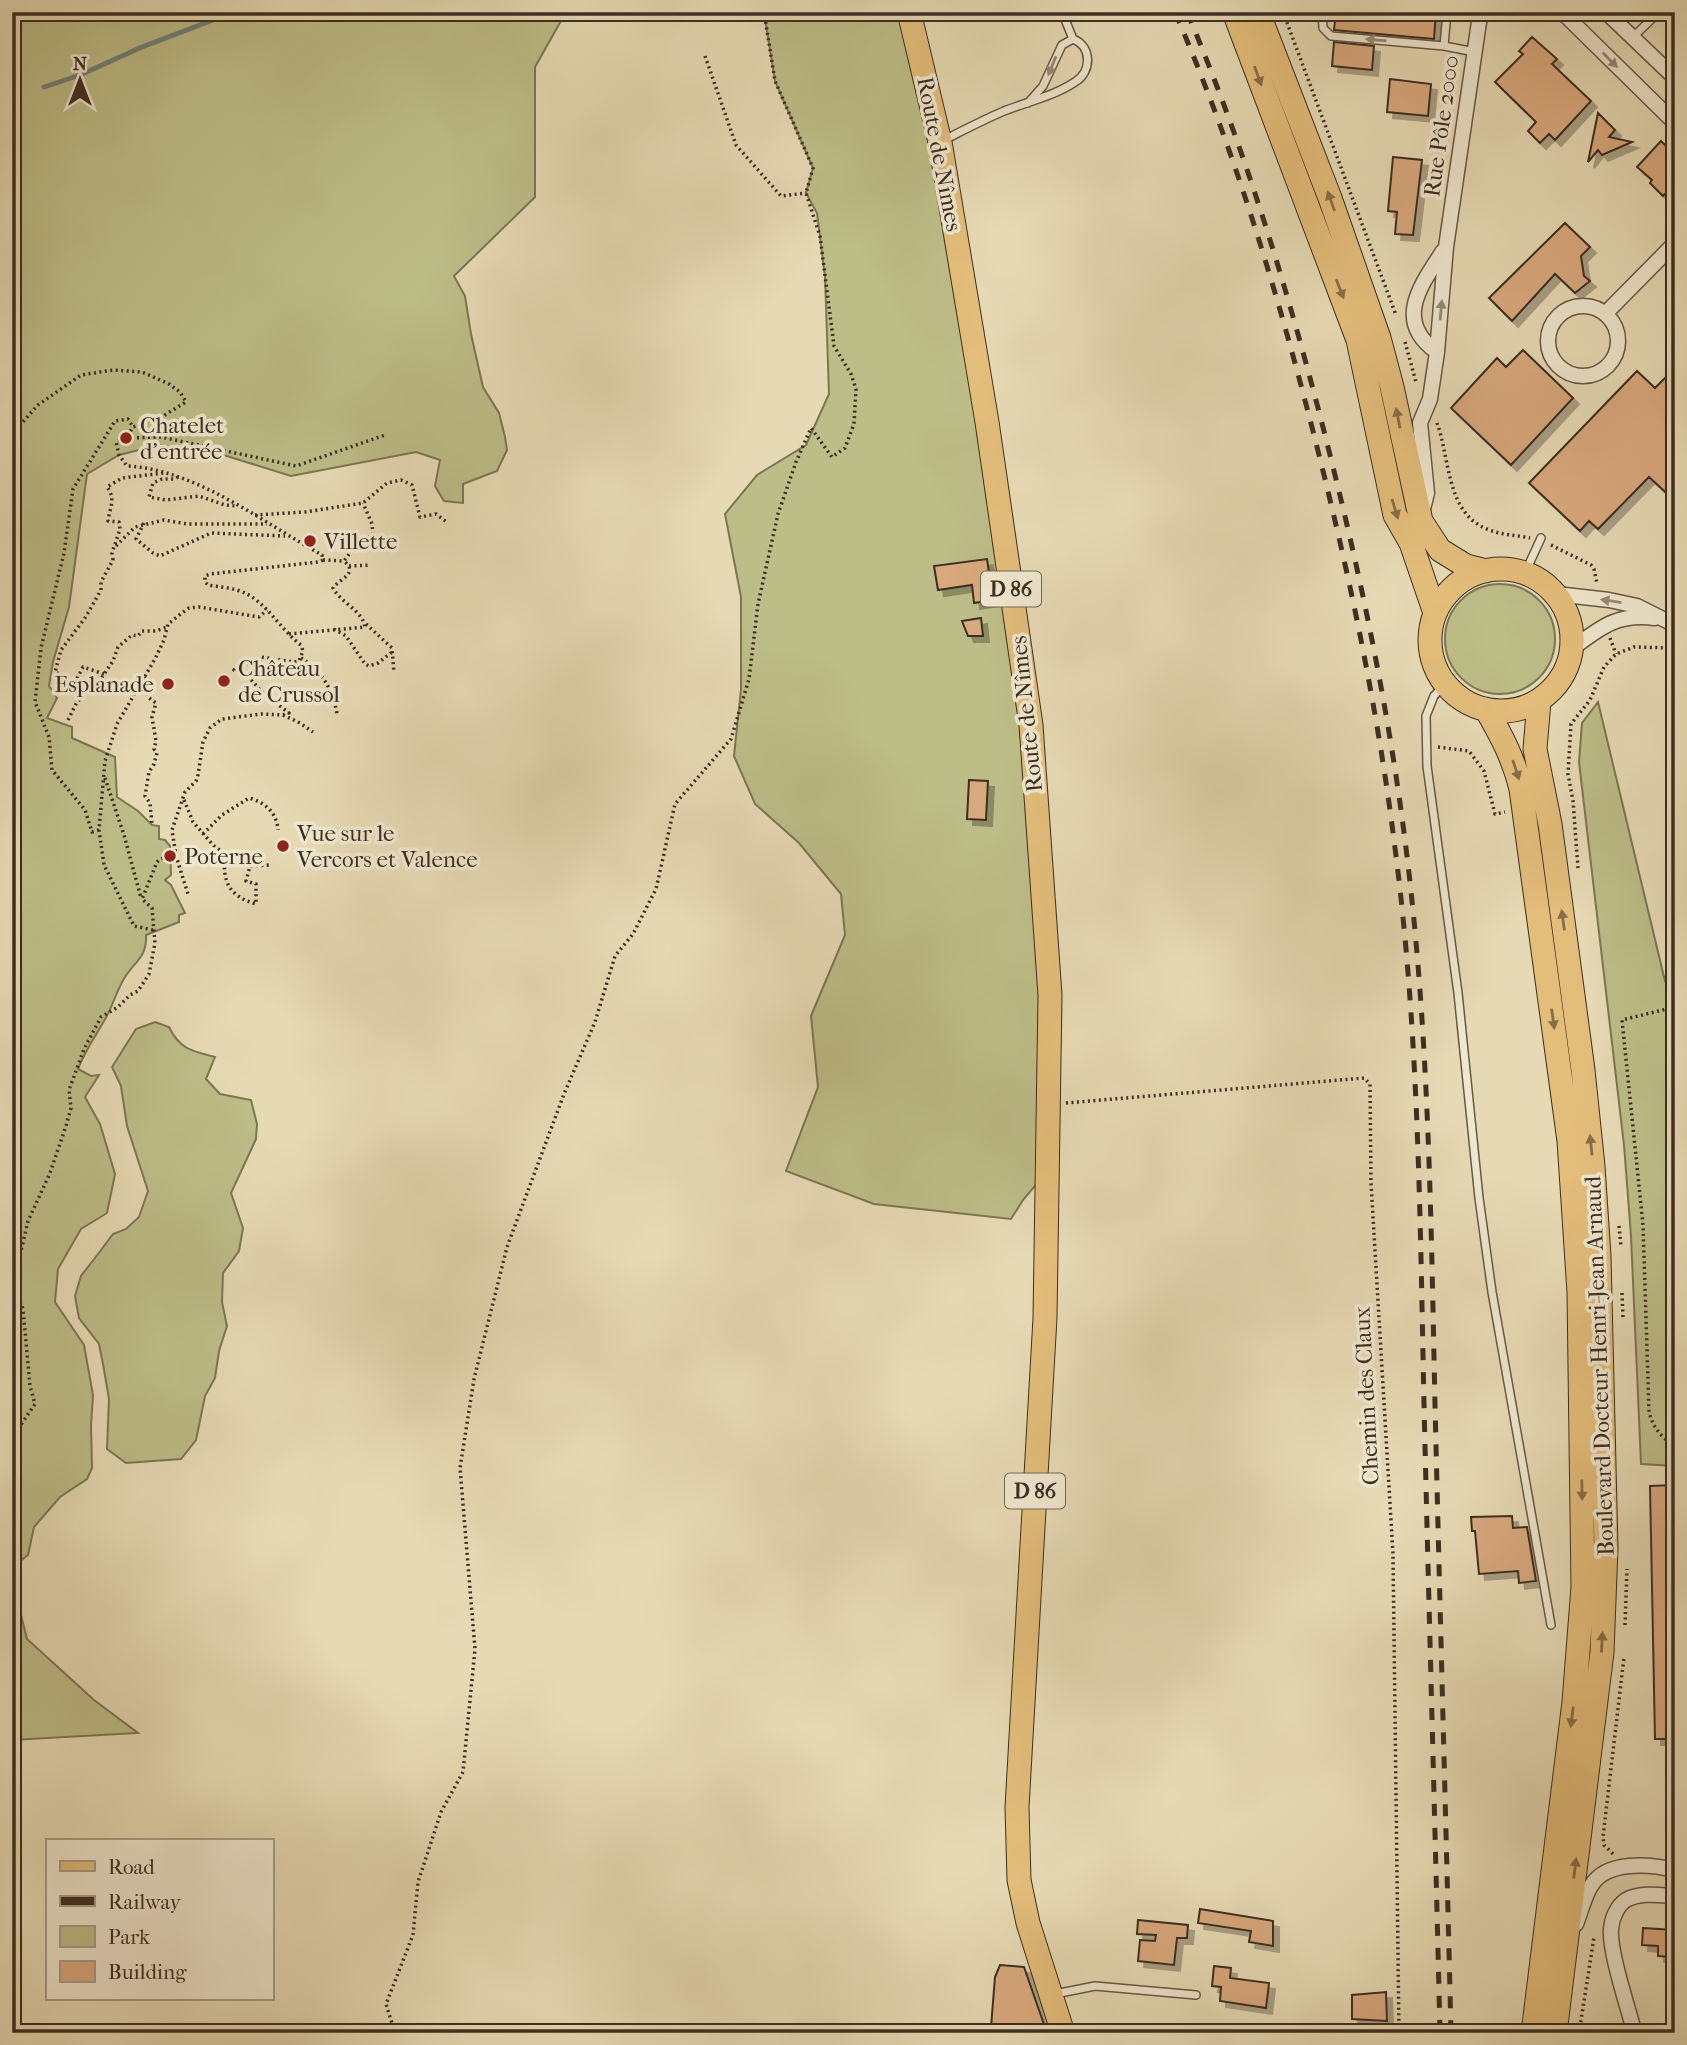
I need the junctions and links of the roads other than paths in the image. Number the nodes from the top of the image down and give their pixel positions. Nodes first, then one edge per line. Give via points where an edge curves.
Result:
1 (909, 12) edge
2 (1062, 12) edge
3 (1234, 12) edge
4 (1258, 12) edge
5 (1322, 12) edge
6 (1447, 12) edge
7 (1482, 12) edge
8 (1562, 12) edge
9 (1606, 12) edge
10 (1659, 12) edge
11 (1633, 37) junction
12 (1073, 39) junction
13 (1444, 46) junction
14 (1475, 52) junction
15 (1675, 78) edge
16 (1028, 103) junction
17 (1675, 123) edge
18 (940, 142) junction
19 (1675, 243) edge
20 (1446, 247) junction
21 (1605, 314) junction
22 (1437, 352) junction
23 (1421, 521) junction
24 (1541, 538) dead end
25 (1486, 571) junction
26 (1525, 573) junction
27 (1556, 594) junction
28 (1435, 613) junction
29 (1669, 622) edge
30 (1573, 648) junction
31 (1446, 684) junction
32 (1539, 701) junction
33 (1486, 709) junction
34 (1551, 1625) dead end
35 (1675, 1870) edge
36 (1675, 1896) edge
37 (1565, 1947) junction
38 (1051, 1996) junction
39 (1196, 1996) dead end
40 (1634, 2031) edge
41 (1063, 2033) edge
42 (1533, 2033) edge
43 (1555, 2033) edge

1 - 18 main road, Route de Nîmes / D 86
2 - 12 lane
3 -> 28 main road via 1354,329 1395,515 1411,543
23 -> 4 main road via 1379,338
13 -> 5 lane via 1331,36 1323,28
6 - 13 lane
7 - 14 street, Rue Pôle 2000
8 -> 17 street
9 - 11 street
10 - 11 lane
11 - 15 street
12 -> 16 lane via 1062,45 1043,86
12 - 16 lane via 1087,50 1084,74 1077,82
13 - 14 lane
14 - 20 street, Rue Pôle 2000
16 - 18 lane
18 - 38 main road, Route de Nîmes / D 86 via 1031,725 1049,995 1045,1318 1017,1807 1019,1880
19 - 21 street
22 -> 20 street, Rue Pôle 2000
20 - 22 street, Rue Pôle 2000 via 1415,302 1414,316 1422,340
21 - 21 street via 1585,305 1557,316 1548,344 1562,370 1591,375 1615,357 1618,337
22 - 23 street, Rue Pôle 2000 via 1430,399 1420,423 1427,492
23 - 25 main road via 1440,550 1466,566
24 - 26 lane
25 - 26 main road
25 - 28 main road via 1455,586
26 - 27 main road
29 -> 27 street via 1622,602
27 - 30 main road via 1570,622
28 - 31 main road via 1430,648
29 - 30 street via 1640,616 1617,619
30 - 32 main road via 1565,671
31 - 33 main road via 1469,704
31 - 34 lane via 1429,703 1426,747 1492,1292
32 - 33 main road via 1515,710
37 -> 32 main road, Boulevard Docteur Henri-Jean Arnaud via 1602,1652 1606,1548 1593,1166 1553,851 1535,749
33 -> 42 main road, Boulevard Docteur Henri-Jean Arnaud via 1507,746 1521,789 1569,1141 1578,1292 1583,1587 1574,1702
35 - 37 street via 1627,1867 1599,1877 1591,1885
36 - 40 street via 1638,1896 1619,1906 1613,1918 1611,1939
37 - 43 main road, Boulevard Docteur Henri-Jean Arnaud
38 - 39 lane via 1095,1986
38 - 41 main road, D 86

